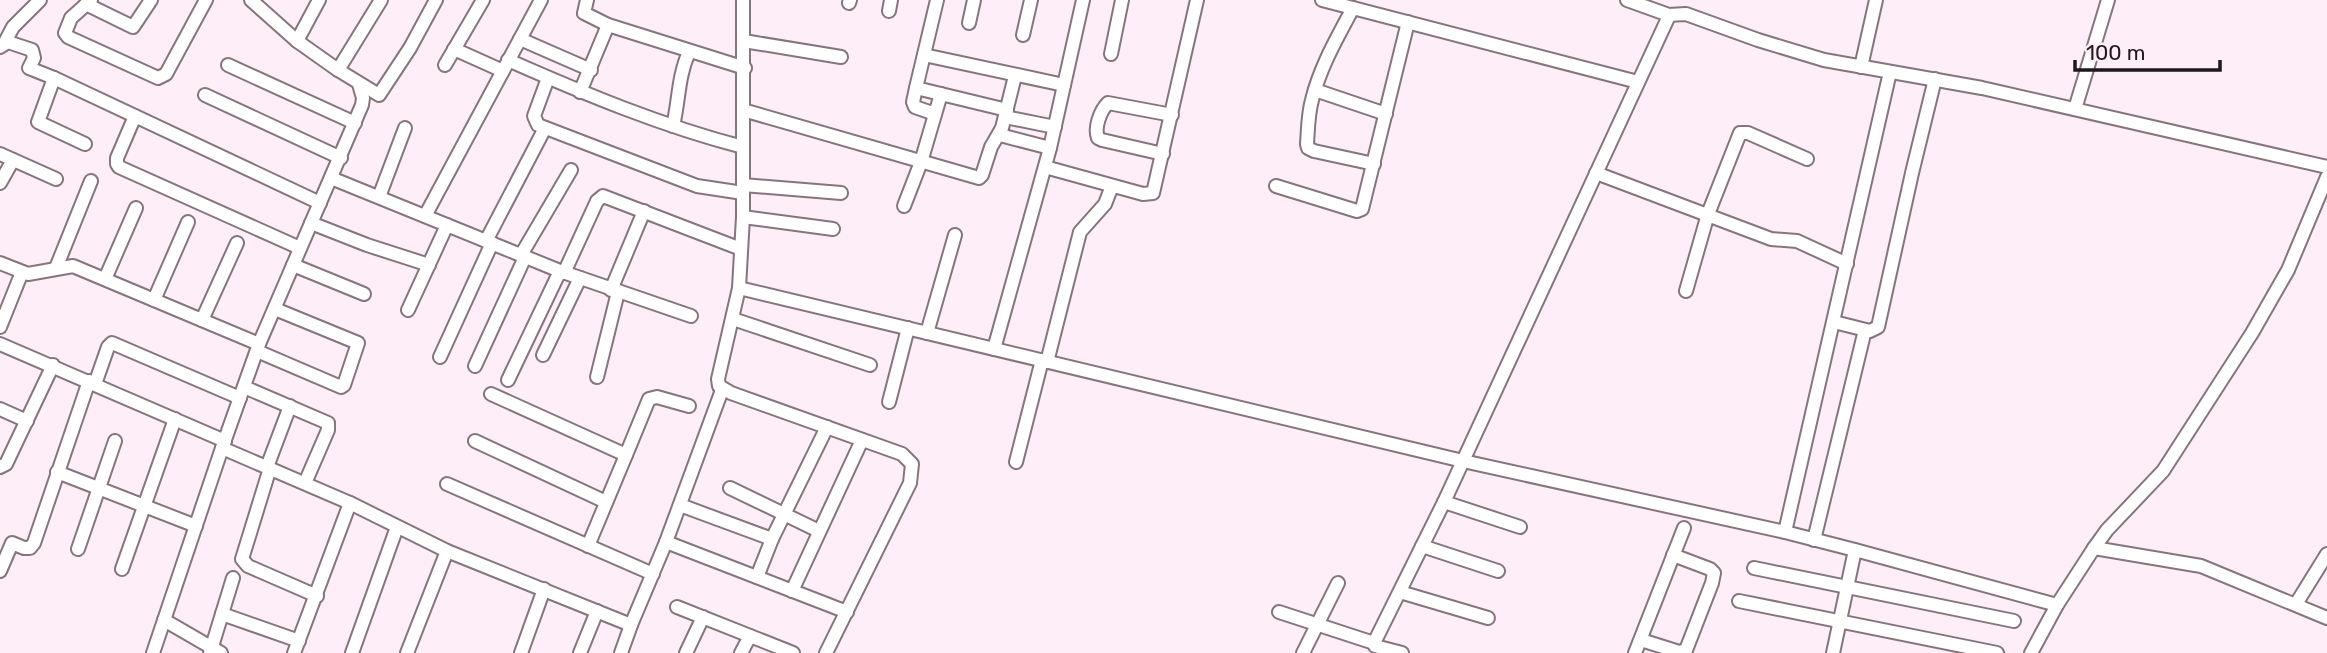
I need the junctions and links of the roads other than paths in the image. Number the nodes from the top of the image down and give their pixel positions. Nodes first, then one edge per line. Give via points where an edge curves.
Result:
1 (40, 0) edge
2 (151, 0) edge
3 (206, 0) edge
4 (319, 0) edge
5 (381, 0) edge
6 (436, 0) edge
7 (482, 0) edge
8 (541, 0) edge
9 (587, 0) edge
10 (743, 0) edge
11 (937, 0) edge
12 (974, 0) edge
13 (1031, 0) edge
14 (1083, 0) edge
15 (1122, 0) edge
16 (1197, 0) edge
17 (1322, 0) edge
18 (1627, 0) edge
19 (1876, 0) edge
20 (2108, 0) edge
21 (255, 1) edge
22 (88, 2) edge
23 (1353, 8) junction
24 (1677, 9) edge
25 (1408, 22) junction
26 (969, 23) dead end
27 (608, 25) junction
28 (1023, 35) dead end
29 (520, 40) junction
30 (297, 41) junction
31 (744, 41) junction
32 (3, 45) edge
33 (454, 48) junction
34 (688, 52) junction
35 (1111, 54) dead end
36 (924, 55) junction
37 (841, 57) dead end
38 (228, 65) dead end
39 (445, 65) dead end
40 (505, 66) junction
41 (1861, 67) junction
42 (745, 68) junction
43 (338, 70) junction
44 (591, 70) junction
45 (1890, 72) junction
46 (1015, 76) junction
47 (54, 78) junction
48 (548, 78) junction
49 (1935, 79) junction
50 (1638, 82) junction
51 (359, 84) junction
52 (1064, 85) junction
53 (916, 88) junction
54 (1315, 90) junction
55 (580, 92) junction
56 (941, 94) junction
57 (205, 95) dead end
58 (2075, 109) junction
59 (743, 110) junction
60 (935, 114) junction
61 (1006, 114) junction
62 (1387, 114) junction
63 (1172, 115) junction
64 (135, 116) junction
65 (355, 123) junction
66 (673, 127) junction
67 (1055, 127) junction
68 (405, 128) dead end
69 (545, 128) junction
70 (1000, 135) junction
71 (85, 144) dead end
72 (743, 147) junction
73 (1050, 148) junction
74 (0, 154) edge
75 (1163, 154) junction
76 (341, 158) junction
77 (1807, 159) dead end
78 (13, 160) junction
79 (921, 162) junction
80 (1374, 164) junction
81 (1045, 167) junction
82 (2327, 167) edge
83 (571, 170) dead end
84 (1596, 173) junction
85 (331, 177) junction
86 (2327, 177) edge
87 (56, 179) dead end
88 (91, 181) dead end
89 (0, 183) edge
90 (1112, 186) junction
91 (1276, 186) dead end
92 (743, 189) junction
93 (841, 193) dead end
94 (379, 197) junction
95 (320, 203) junction
96 (904, 206) dead end
97 (136, 208) dead end
98 (644, 211) junction
99 (1708, 214) junction
100 (425, 216) junction
101 (743, 217) junction
102 (188, 222) dead end
103 (312, 223) junction
104 (447, 225) junction
105 (833, 229) dead end
106 (955, 235) dead end
107 (489, 242) junction
108 (237, 243) dead end
109 (300, 248) junction
110 (741, 249) junction
111 (523, 256) junction
112 (0, 263) edge
113 (1847, 264) junction
114 (293, 265) junction
115 (429, 265) junction
116 (56, 268) junction
117 (22, 272) junction
118 (562, 272) junction
119 (580, 278) junction
120 (105, 279) junction
121 (739, 288) junction
122 (614, 291) junction
123 (1686, 291) dead end
124 (363, 294) dead end
125 (154, 300) junction
126 (275, 309) junction
127 (408, 310) dead end
128 (691, 316) dead end
129 (733, 319) junction
130 (202, 320) junction
131 (1834, 322) junction
132 (0, 327) edge
133 (908, 328) junction
134 (1865, 330) junction
135 (927, 333) junction
136 (0, 344) edge
137 (258, 347) junction
138 (994, 349) junction
139 (543, 355) dead end
140 (440, 357) dead end
141 (1044, 361) junction
142 (52, 365) junction
143 (870, 365) dead end
144 (475, 366) dead end
145 (597, 377) dead end
146 (508, 380) dead end
147 (92, 382) junction
148 (722, 390) junction
149 (242, 392) junction
150 (491, 394) dead end
151 (889, 402) dead end
152 (290, 406) junction
153 (689, 406) dead end
154 (0, 409) edge
155 (175, 419) junction
156 (26, 421) junction
157 (827, 427) junction
158 (862, 440) junction
159 (115, 441) dead end
160 (475, 441) dead end
161 (223, 444) junction
162 (626, 455) junction
163 (1463, 461) junction
164 (1016, 462) dead end
165 (0, 467) edge
166 (269, 468) junction
167 (57, 471) junction
168 (304, 483) junction
169 (447, 484) dead end
170 (99, 488) junction
171 (730, 488) dead end
172 (606, 502) junction
173 (1444, 502) junction
174 (350, 503) junction
175 (680, 505) junction
176 (144, 506) junction
177 (784, 513) junction
178 (196, 526) junction
179 (397, 527) junction
180 (1520, 527) dead end
181 (1684, 528) dead end
182 (819, 531) junction
183 (1785, 532) junction
184 (772, 539) junction
185 (1814, 540) junction
186 (6, 541) edge
187 (666, 542) junction
188 (588, 546) junction
189 (1422, 546) junction
190 (2094, 548) junction
191 (78, 549) dead end
192 (1856, 550) junction
193 (447, 551) junction
194 (2327, 554) edge
195 (1673, 555) junction
196 (1754, 568) dead end
197 (122, 569) dead end
198 (0, 571) edge
199 (1498, 571) dead end
200 (653, 574) junction
201 (233, 578) dead end
202 (757, 578) junction
203 (1338, 583) dead end
204 (1846, 588) junction
205 (544, 589) junction
206 (792, 591) junction
207 (1400, 592) junction
208 (317, 596) junction
209 (1739, 601) dead end
210 (2296, 604) junction
211 (2057, 605) junction
212 (677, 607) dead end
213 (597, 611) junction
214 (847, 612) junction
215 (1279, 612) dead end
216 (222, 614) junction
217 (703, 617) junction
218 (1488, 618) dead end
219 (2327, 618) edge
220 (164, 620) junction
221 (2014, 621) dead end
222 (1839, 622) junction
223 (631, 625) junction
224 (1317, 625) junction
225 (750, 636) junction
226 (297, 647) edge
227 (1373, 647) edge
228 (1638, 647) edge
229 (214, 651) edge
230 (153, 653) edge
231 (352, 653) edge
232 (407, 653) edge
233 (520, 653) edge
234 (580, 653) edge
235 (621, 653) edge
236 (686, 653) edge
237 (741, 653) edge
238 (793, 653) edge
239 (826, 653) edge
240 (1303, 653) edge
241 (1402, 653) edge
242 (1833, 653) edge
243 (1997, 653) edge
244 (2031, 653) edge

1 - 32 street via 13,27
2 - 22 street via 133,27
3 - 22 street via 166,74 158,78 68,37 66,27
4 - 30 street
5 - 43 street
6 - 51 street via 381,93
7 - 33 street
8 - 29 street
9 - 27 street via 584,13
10 - 31 street
11 - 36 street
12 - 26 street
13 - 28 street
14 - 52 street
15 - 35 street
16 - 63 street
17 - 23 street
18 - 24 street
19 - 41 street
20 - 58 street
21 - 30 street
23 - 25 street
23 - 54 street
24 - 41 street via 1789,51
24 - 50 street
25 - 50 street
25 - 62 street
27 - 34 street
27 - 44 street
29 - 40 street
29 - 44 street
30 - 43 street
31 - 37 street
31 - 42 street
32 - 47 street via 32,50 29,68
33 - 39 street
33 - 40 street
34 - 42 street
34 - 66 street via 680,70
36 - 46 street
36 - 53 street
38 - 65 street
40 - 48 street
40 - 100 street
41 - 45 street
42 - 59 street
43 - 51 street
44 - 55 street
45 - 49 street
45 - 113 street
46 - 52 street
46 - 61 street
47 - 64 street
47 - 71 street via 38,122
48 - 55 street
48 - 69 street via 534,116
49 - 58 street
49 - 134 street via 1878,327
50 - 84 street
51 - 65 street via 363,102
52 - 67 street
53 - 56 street
53 - 60 street via 915,107
54 - 62 street
54 - 80 street via 1308,148
55 - 66 street
56 - 60 street
56 - 61 street
57 - 76 street
58 - 82 street
59 - 72 street
59 - 79 street
60 - 79 street
61 - 67 street
61 - 70 street
62 - 80 street
63 - 75 street
63 - 75 street via 1108,103 1096,131 1102,140
64 - 95 street
64 - 109 street via 116,161 119,167
65 - 76 street
66 - 72 street
67 - 73 street
68 - 94 street
69 - 92 street via 697,186
69 - 107 street
70 - 73 street
70 - 79 street via 979,178
72 - 92 street
73 - 81 street
74 - 78 street
75 - 90 street via 1153,193
76 - 85 street
77 - 99 street via 1740,133
78 - 87 street
78 - 89 street
79 - 96 street
80 - 91 street via 1360,211
81 - 90 street
81 - 138 street
83 - 111 street
84 - 99 street
84 - 163 street
85 - 94 street
85 - 95 street
86 - 190 street via 2288,270 2252,333 2163,471
88 - 116 street
90 - 141 street via 1105,204 1080,232
92 - 93 street
92 - 101 street
94 - 100 street
95 - 103 street
97 - 120 street
98 - 110 street
98 - 118 street via 600,197
98 - 122 street
99 - 113 street via 1771,239 1805,244
99 - 123 street
100 - 104 street
101 - 105 street
101 - 110 street
102 - 125 street
103 - 109 street
103 - 115 street
104 - 107 street
104 - 115 street
106 - 135 street
107 - 111 street
107 - 140 street
108 - 130 street
109 - 114 street
110 - 121 street
111 - 118 street
111 - 144 street
112 - 117 street
113 - 131 street
114 - 124 street
114 - 126 street
115 - 127 street
116 - 117 street
116 - 120 street via 73,265
117 - 132 street
118 - 119 street
118 - 146 street
119 - 122 street
119 - 139 street
120 - 125 street
121 - 129 street
121 - 133 street
122 - 128 street
122 - 145 street
125 - 130 street
126 - 137 street
126 - 137 street via 358,343 344,385
129 - 143 street
129 - 148 street via 718,379
130 - 137 street
131 - 134 street
131 - 183 street
133 - 135 street
133 - 151 street
134 - 185 street
135 - 138 street
136 - 142 street
137 - 149 street
138 - 141 street
141 - 163 street
141 - 164 street
142 - 147 street
142 - 156 street
147 - 149 street via 112,343
147 - 155 street
147 - 167 street
148 - 157 street
148 - 175 street
149 - 152 street
149 - 161 street
150 - 162 street
152 - 166 street
152 - 168 street via 328,426
153 - 162 street via 649,399
154 - 156 street
155 - 161 street
155 - 176 street
156 - 165 street via 6,464
157 - 158 street
157 - 177 street
158 - 182 street
158 - 214 street via 902,454 912,464 913,473
159 - 170 street
160 - 172 street
161 - 166 street
161 - 178 street
162 - 172 street
163 - 173 street
163 - 183 street
166 - 168 street
166 - 208 street via 242,559 247,566
167 - 170 street
167 - 186 street via 34,543 24,548
168 - 174 street
169 - 188 street
170 - 176 street
170 - 191 street
171 - 177 street
172 - 188 street
173 - 180 street
173 - 189 street
174 - 179 street
174 - 208 street
175 - 184 street
175 - 187 street
176 - 178 street
176 - 197 street
177 - 182 street
177 - 184 street
178 - 220 street
179 - 193 street
179 - 231 street
181 - 195 street
182 - 206 street
183 - 185 street
184 - 202 street
185 - 192 street
186 - 198 street
187 - 200 street
187 - 202 street
188 - 200 street
189 - 199 street
189 - 207 street
190 - 210 street via 2201,566
190 - 211 street
192 - 204 street
192 - 211 street
193 - 205 street
193 - 232 street
194 - 210 street
195 - 228 street
195 - 228 street via 1710,569 1713,583 1686,650
196 - 204 street
200 - 223 street
201 - 216 street
202 - 206 street
203 - 224 street
204 - 221 street
204 - 222 street
205 - 213 street
205 - 233 street
206 - 214 street
207 - 218 street
207 - 227 street
208 - 226 street
209 - 222 street
210 - 219 street
211 - 244 street
212 - 217 street
213 - 223 street
213 - 234 street
214 - 239 street
215 - 224 street
216 - 226 street
216 - 229 street
217 - 225 street
217 - 236 street
220 - 229 street
220 - 230 street
222 - 242 street
222 - 243 street
223 - 235 street
224 - 227 street
224 - 240 street
225 - 237 street
225 - 238 street
227 - 241 street

